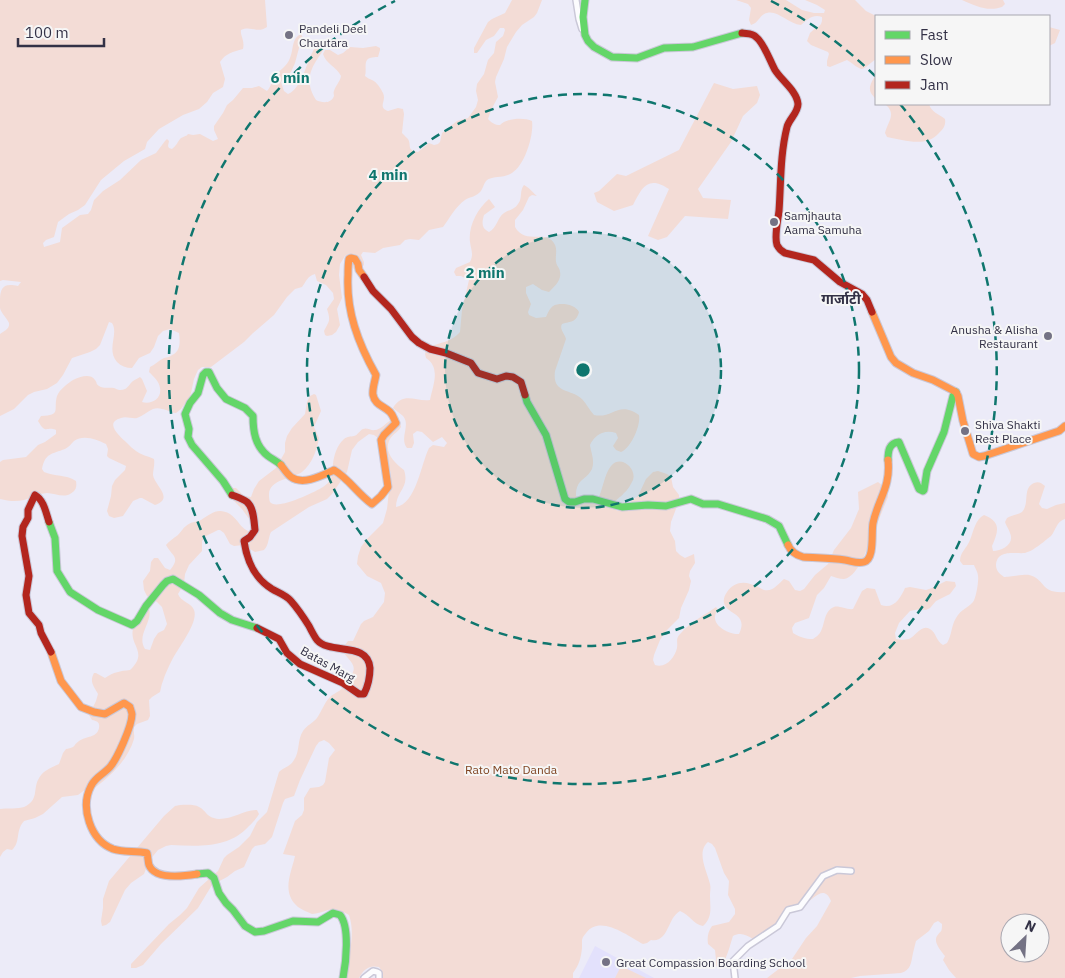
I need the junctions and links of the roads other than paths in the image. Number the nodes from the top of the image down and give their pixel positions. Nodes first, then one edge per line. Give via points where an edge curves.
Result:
1 (576, 0) edge
2 (585, 0) edge
3 (585, 35) junction
4 (956, 392) junction
5 (1065, 426) edge
6 (851, 871) dead end
7 (343, 978) edge
8 (364, 978) edge
9 (379, 978) edge
10 (735, 978) edge

1 - 3 street
2 - 3 street
3 - 4 street via 594,48 616,58 637,58 664,48 693,47 741,33 757,37 776,72 798,101 798,108 787,125 782,154 778,248 785,253 814,260 840,282 862,294 896,363
4 - 5 street via 973,454 980,457 1059,431
4 - 7 street, Batas Marg via 944,432 927,471 923,491 919,489 899,442 890,446 889,473 873,521 869,559 856,563 803,557 790,549 778,526 767,519 718,504 703,504 691,499 666,506 622,507 593,499 569,502 565,499 546,435 527,402 521,382 513,377 497,379 478,373 471,363 419,343 373,291 355,259 351,258 348,262 349,308 362,350 376,375 372,398 388,410 396,423 381,440 388,487 381,496 372,504 334,470 299,481 289,477 257,442 252,430 253,416 245,408 226,399 209,372 203,375 198,393 186,414 192,445 232,495 251,508 255,530 244,541 250,566 262,582 292,602 318,640 326,645 355,650 369,659 370,671 364,694 300,664 279,639 232,620 173,579 163,584 135,624 98,610 70,592 63,582 57,571 55,538 45,508 35,495 22,536 29,576 26,595 29,613 49,647 61,682 81,707 104,714 124,703 132,714 110,767 93,781 88,791 88,819 95,835 116,850 146,853 149,866 157,872 177,876 212,875 226,903 245,926 255,932 293,921 318,922 338,913 343,919 347,947
6 - 10 street via 837,870 823,876 800,907 788,910 778,926 748,946 733,961
8 - 9 street via 373,971 379,973

